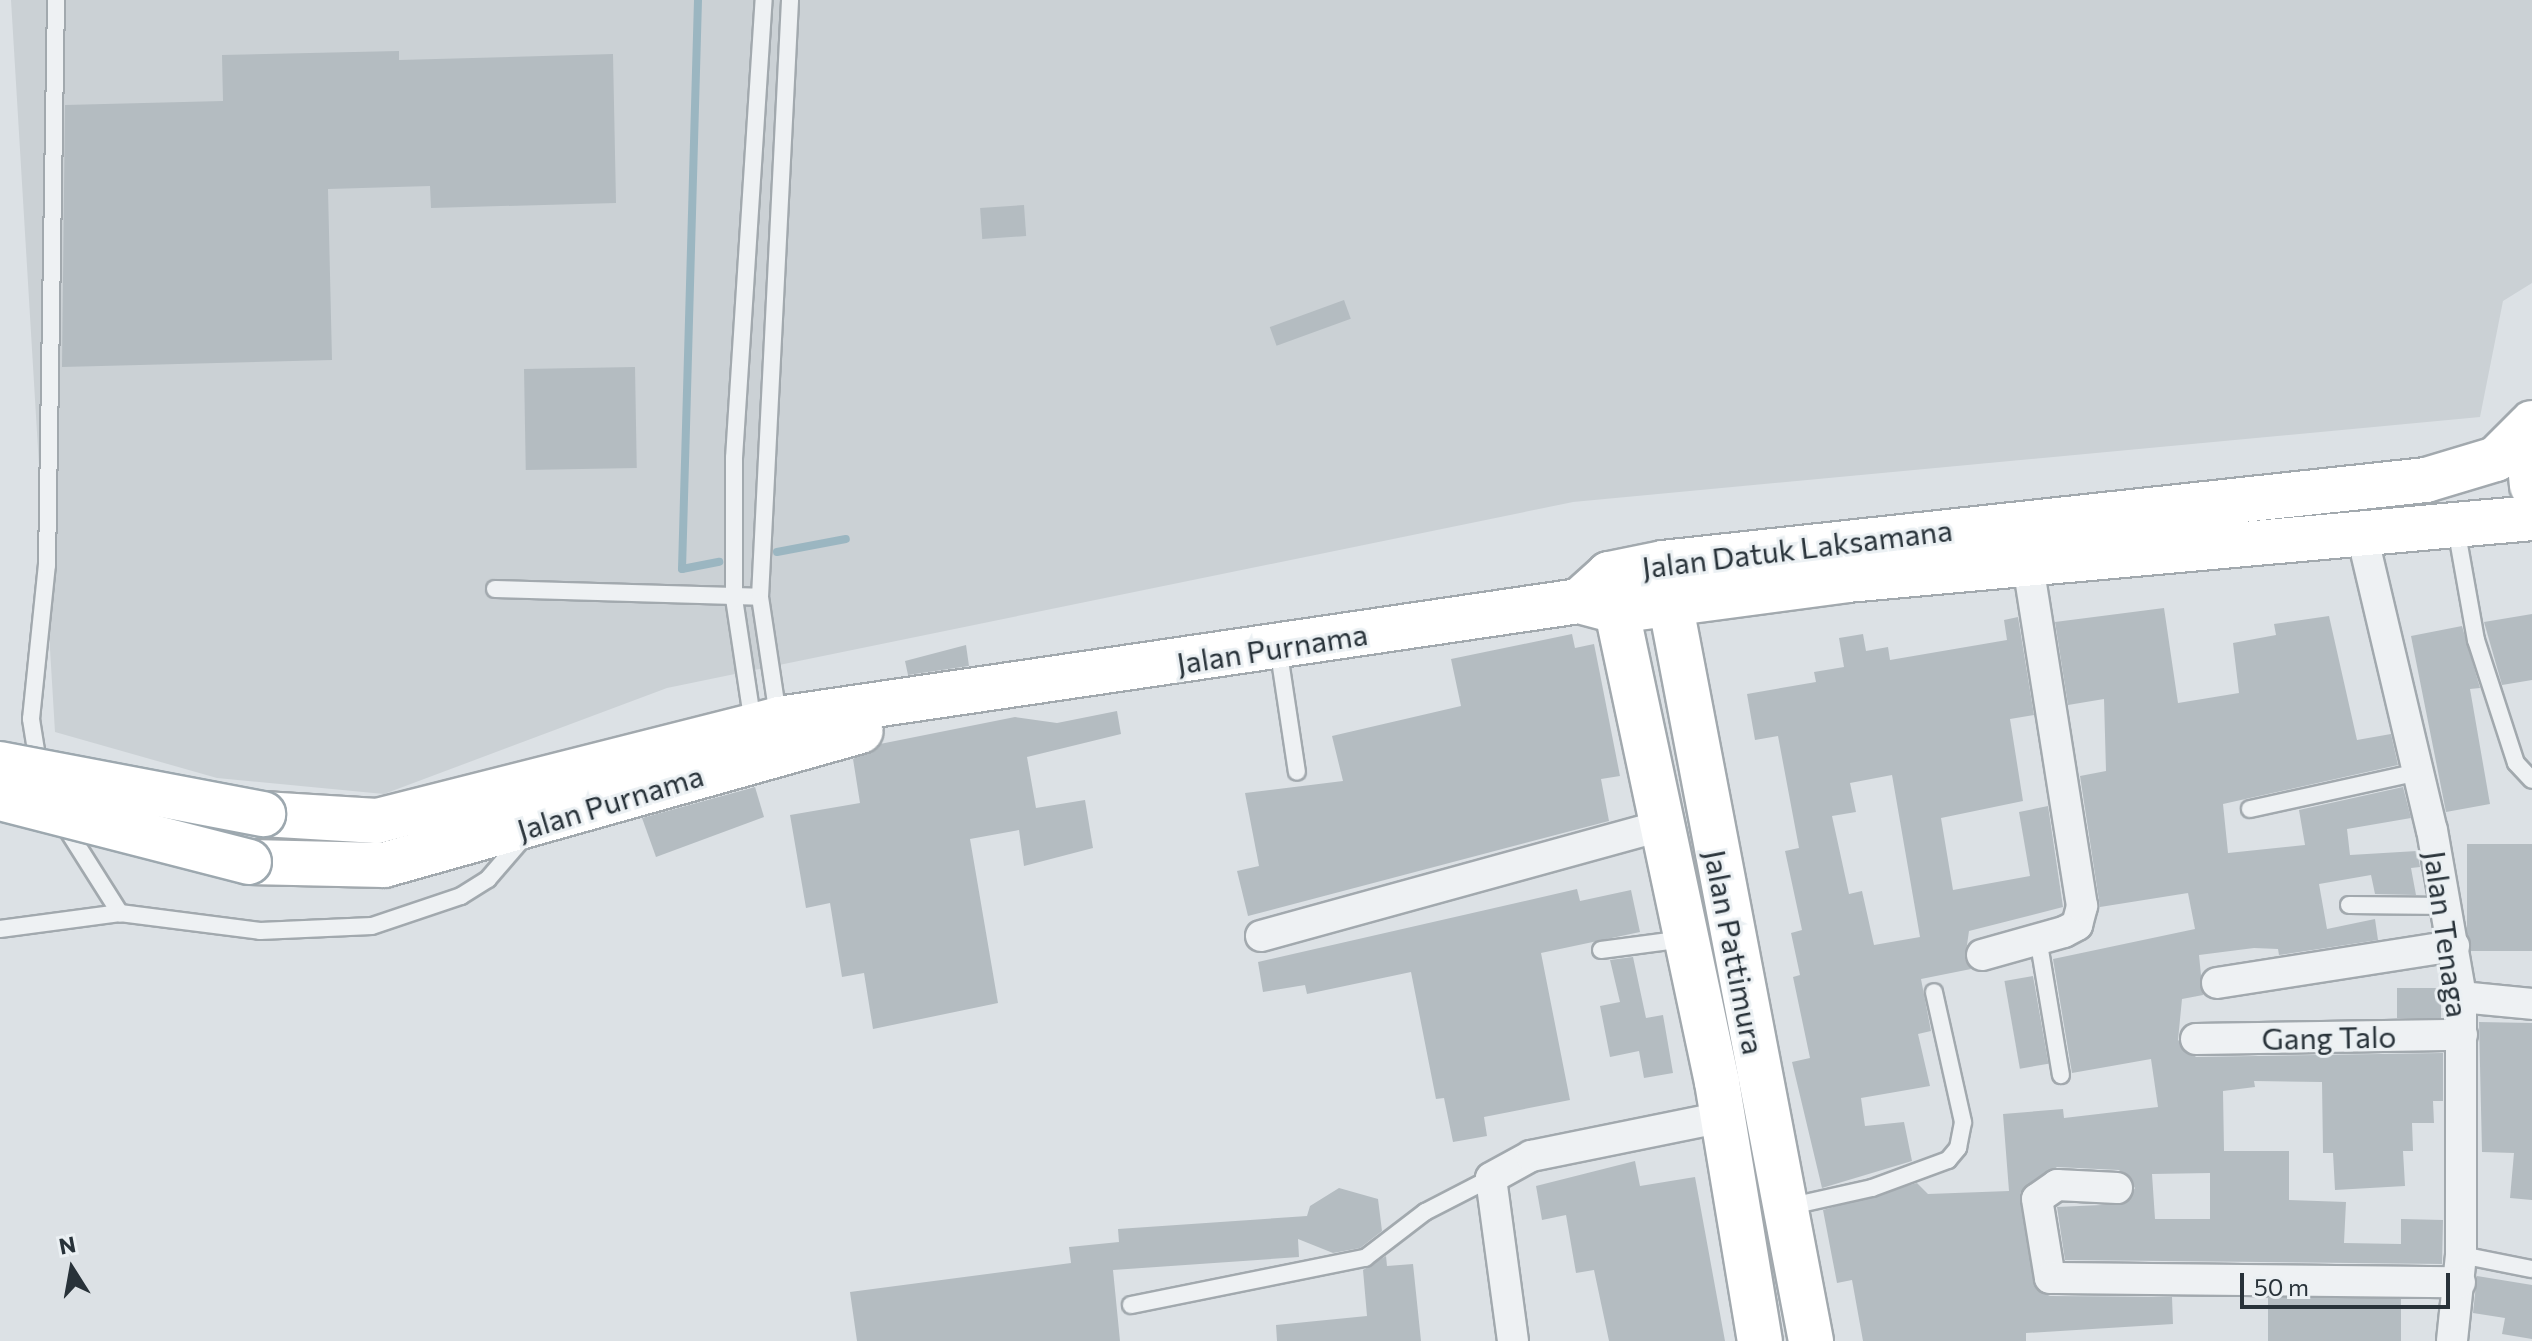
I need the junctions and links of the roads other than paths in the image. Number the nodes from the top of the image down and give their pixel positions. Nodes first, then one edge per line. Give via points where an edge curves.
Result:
1 (56, 0) edge
2 (764, 0) edge
3 (790, 0) edge
4 (755, 155) junction
5 (785, 158) junction
6 (737, 419) junction
7 (767, 421) junction
8 (2529, 428) edge
9 (2532, 486) edge
10 (2532, 518) edge
11 (2456, 527) junction
12 (2362, 535) junction
13 (1663, 563) junction
14 (2028, 564) junction
15 (495, 589) dead end
16 (1602, 595) junction
17 (760, 597) junction
18 (734, 599) junction
19 (1667, 606) junction
20 (1278, 646) junction
21 (768, 738) junction
22 (0, 764) edge
23 (1297, 772) dead end
24 (2418, 772) junction
25 (2532, 780) edge
26 (0, 798) edge
27 (2250, 809) dead end
28 (535, 825) junction
29 (1664, 825) junction
30 (2349, 905) dead end
31 (2448, 906) junction
32 (120, 913) junction
33 (0, 929) edge
34 (1261, 936) dead end
35 (1686, 939) junction
36 (2039, 944) junction
37 (2454, 946) junction
38 (1601, 950) dead end
39 (1982, 955) dead end
40 (2217, 983) dead end
41 (1934, 992) dead end
42 (2461, 997) junction
43 (2532, 1004) edge
44 (2462, 1035) junction
45 (2196, 1039) dead end
46 (2061, 1075) dead end
47 (1723, 1117) junction
48 (1491, 1178) junction
49 (2117, 1188) dead end
50 (1786, 1208) junction
51 (2460, 1269) junction
52 (2532, 1269) edge
53 (1131, 1305) dead end
54 (1513, 1341) edge
55 (1760, 1341) edge
56 (1811, 1341) edge
57 (2452, 1341) edge

1 - 32 lane via 47,565 31,719 46,795
2 - 4 lane
3 - 5 lane
4 - 5 lane
4 - 6 lane
5 - 7 lane
6 - 7 lane
6 - 18 lane
7 - 17 lane
8 - 9 main road
8 - 13 main road, Jalan Datuk Laksamana via 2496,459 2426,480
10 - 11 main road, Jalan Datuk Laksamana
11 - 12 main road, Jalan Datuk Laksamana
11 - 25 lane via 2476,640 2516,763
12 - 14 main road, Jalan Datuk Laksamana
12 - 24 street, Jalan Tenaga
13 - 16 main road, Jalan Datuk Laksamana
13 - 19 main road, Jalan Pattimura
14 - 19 main road, Jalan Datuk Laksamana
14 - 36 street via 2082,906 2077,925
15 - 18 lane
16 - 19 main road, Jalan Datuk Laksamana
16 - 20 main road, Jalan Purnama
16 - 29 main road, Jalan Pattimura
17 - 18 lane
17 - 21 lane
18 - 21 lane
19 - 50 main road, Jalan Pattimura
20 - 21 main road, Jalan Purnama via 965,696
20 - 23 lane
21 - 22 main road, Jalan Purnama, bridge via 377,821 263,814
21 - 28 main road, Jalan Purnama
24 - 27 lane
24 - 31 street, Jalan Tenaga
26 - 28 main road, Jalan Purnama, bridge via 249,862 384,865
28 - 32 lane via 488,879 461,896 372,926 260,931
29 - 34 street
29 - 35 main road, Jalan Pattimura
30 - 31 lane
31 - 37 street, Jalan Tenaga
32 - 33 lane
35 - 38 lane
35 - 47 main road, Jalan Pattimura
36 - 39 street
36 - 46 lane
37 - 40 street
37 - 42 street, Jalan Tenaga
41 - 50 lane via 1963,1122 1958,1148 1948,1160 1872,1188
42 - 43 street
42 - 44 street, Jalan Tenaga
44 - 45 street, Gang Talo
44 - 51 street, Jalan Tenaga
47 - 48 street via 1531,1156
47 - 55 main road, Jalan Pattimura
48 - 53 lane via 1425,1212 1365,1258
48 - 54 street
49 - 51 street via 2057,1185 2037,1199 2050,1278
50 - 56 main road, Jalan Pattimura
51 - 52 lane
51 - 57 street, Jalan Tenaga

